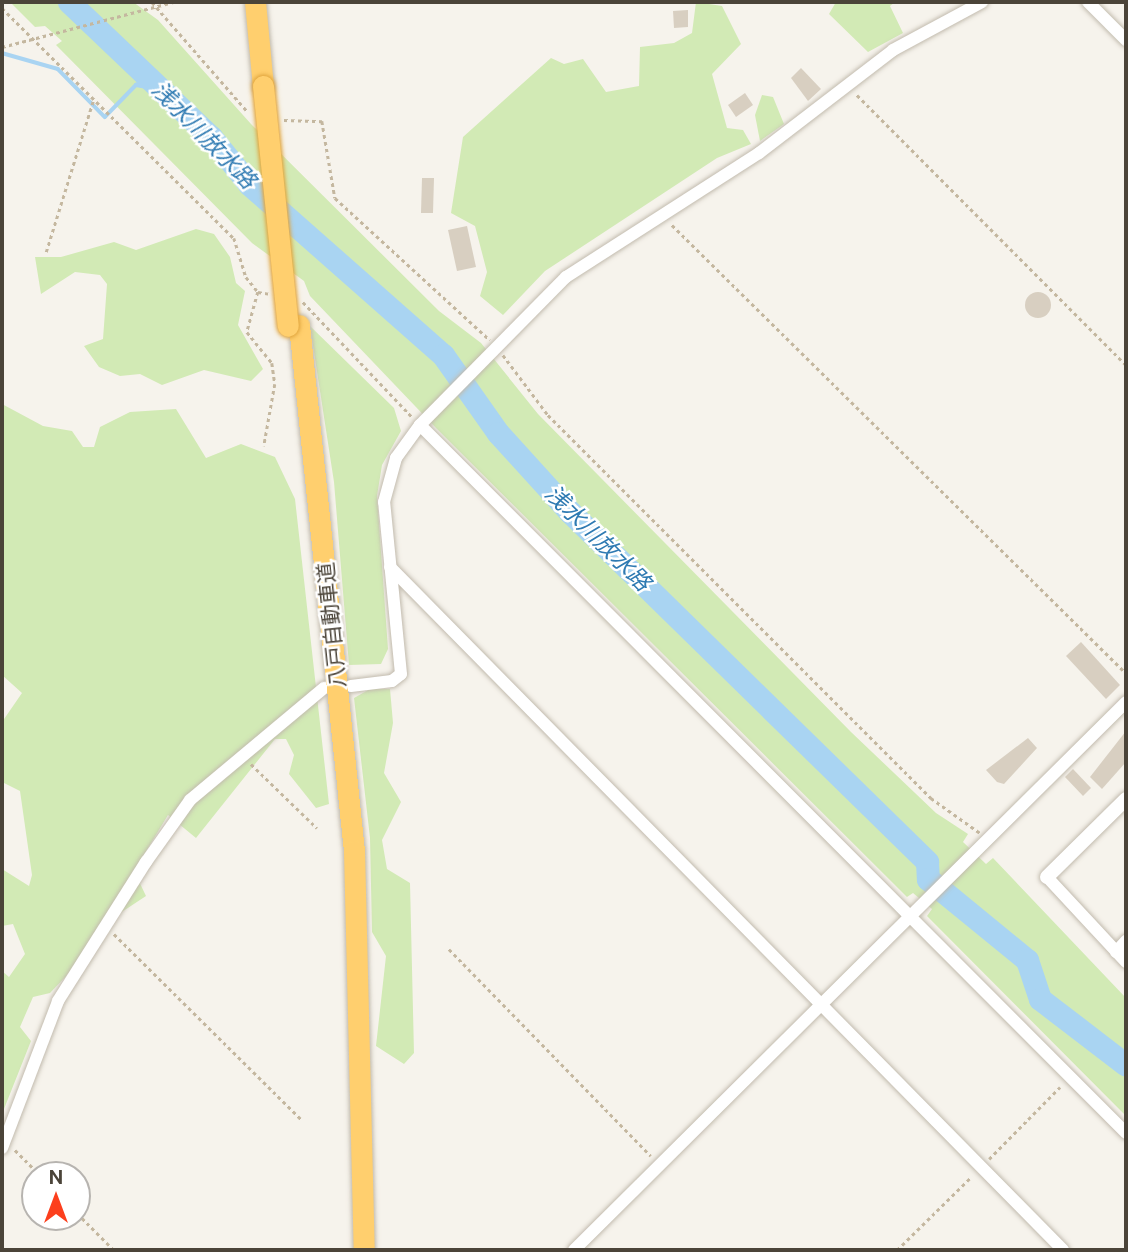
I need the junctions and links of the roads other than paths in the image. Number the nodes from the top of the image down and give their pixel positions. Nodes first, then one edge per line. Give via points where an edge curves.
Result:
1 (255, 2) edge
2 (264, 2) edge
3 (982, 2) edge
4 (1088, 2) edge
5 (1126, 40) edge
6 (267, 86) junction
7 (294, 326) junction
8 (420, 425) junction
9 (390, 566) junction
10 (351, 686) dead end
11 (324, 688) dead end
12 (1126, 702) edge
13 (1126, 799) edge
14 (1047, 877) joint
15 (913, 916) junction
16 (1126, 942) edge
17 (1116, 952) junction
18 (1126, 962) edge
19 (819, 1007) junction
20 (1126, 1133) edge
21 (2, 1146) edge
22 (355, 1250) edge
23 (364, 1250) edge
24 (574, 1250) edge
25 (1063, 1250) edge

1 - 6 highway, 八戸自動車道
2 - 6 highway, 八戸自動車道
3 - 8 street via 845,83 760,153 659,213 566,277
4 - 5 street
6 - 7 highway, 八戸自動車道, bridge
7 - 22 highway, 八戸自動車道 via 345,855
7 - 23 highway, 八戸自動車道 via 354,851
8 - 9 street via 386,483
8 - 15 street
9 - 10 street via 401,674 392,681
9 - 19 street
11 - 21 street via 190,800 58,1001
12 - 15 street
13 - 14 street
14 - 17 street
15 - 19 street
15 - 20 street
16 - 17 street
17 - 18 street
19 - 24 street
19 - 25 street

